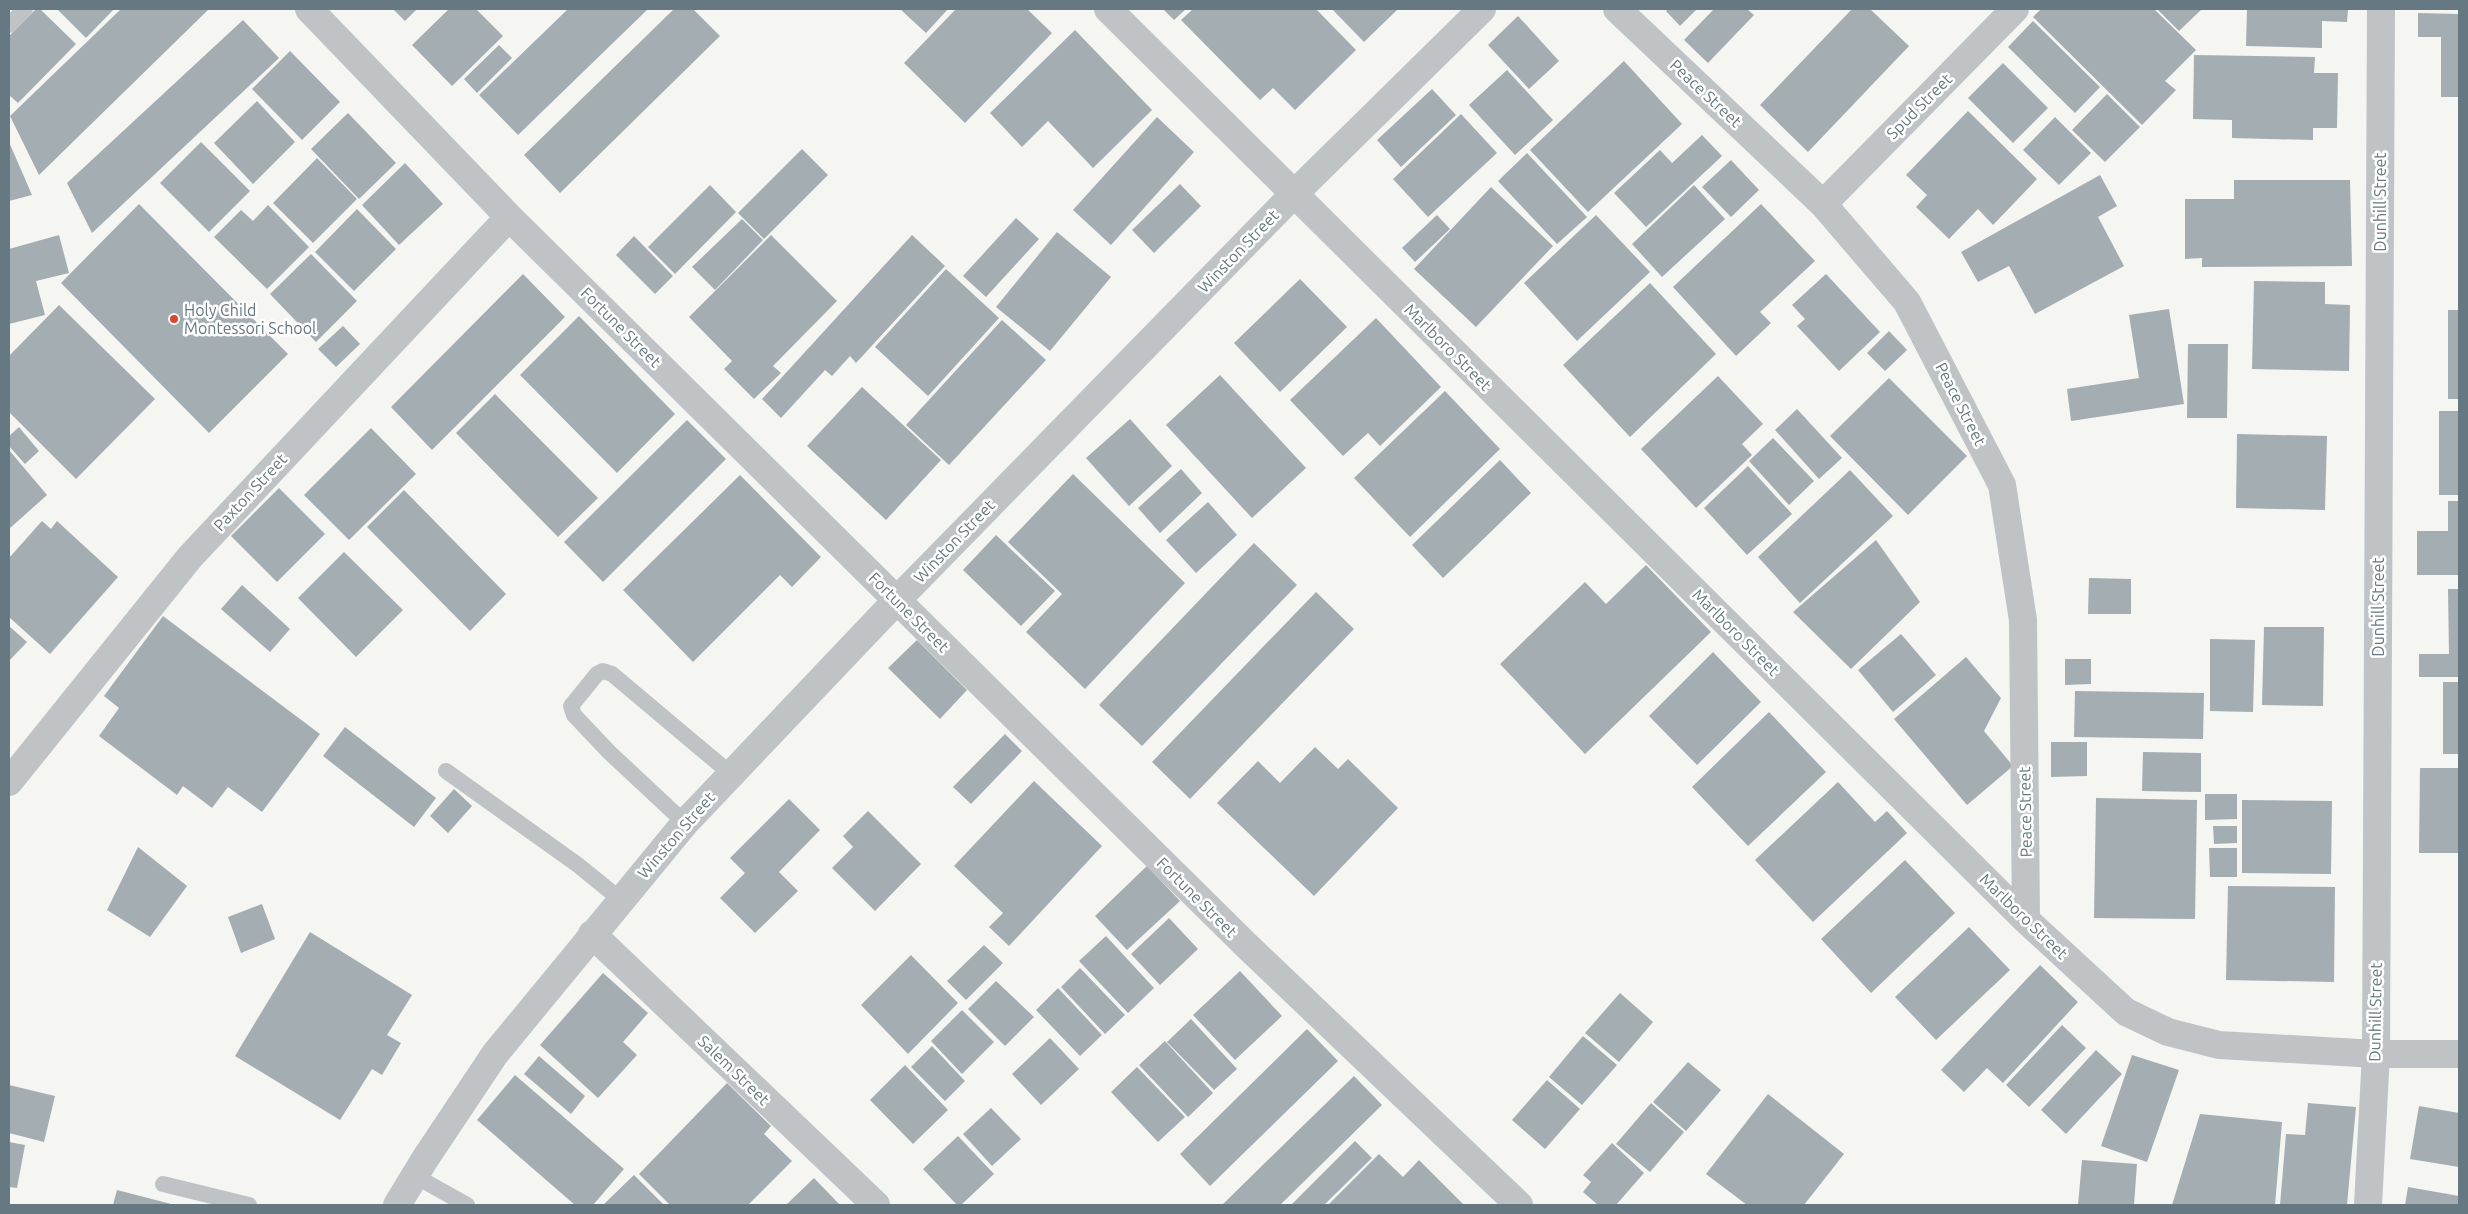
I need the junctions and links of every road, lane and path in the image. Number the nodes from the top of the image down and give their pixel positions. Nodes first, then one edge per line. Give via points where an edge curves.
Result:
1 (24, 9) edge
2 (309, 9) edge
3 (1108, 9) edge
4 (1482, 9) edge
5 (1617, 9) edge
6 (2015, 9) edge
7 (2381, 9) edge
8 (9, 25) edge
9 (1294, 194) junction
10 (1823, 204) junction
11 (509, 217) junction
12 (897, 600) junction
13 (446, 771) dead end
14 (731, 774) junction
15 (9, 782) edge
16 (685, 822) junction
17 (621, 900) junction
18 (2026, 920) junction
19 (592, 934) junction
20 (2376, 1054) junction
21 (2459, 1054) edge
22 (415, 1176) junction
23 (163, 1184) dead end
24 (249, 1205) edge
25 (397, 1205) edge
26 (467, 1205) edge
27 (876, 1205) edge
28 (1519, 1205) edge
29 (2368, 1205) edge

1 - 8 lane
2 - 11 street, Fortune Street
3 - 9 street, Marlboro Street
4 - 9 street, Winston Street
5 - 10 street, Peace Street
6 - 10 street, Spud Street
7 - 20 street, Dunhill Street
9 - 12 street, Winston Street
9 - 18 street, Marlboro Street
10 - 18 street, Peace Street via 1907,302 2002,485 2022,620
11 - 12 street, Fortune Street
11 - 15 street, Paxton Street via 190,557
12 - 14 street, Winston Street
12 - 28 street, Fortune Street via 1246,945
13 - 17 lane via 578,865
14 - 16 street, Winston Street
14 - 16 lane via 612,674 603,671 597,674 570,706 574,715
16 - 17 street, Winston Street
17 - 19 street, Winston Street
18 - 20 street, Marlboro Street via 2126,1012 2168,1032 2219,1045
19 - 22 street, Winston Street via 495,1054
19 - 27 street, Salem Street
20 - 21 street, Marlboro Street
20 - 29 street, Dunhill Street
22 - 25 street, Winston Street
22 - 26 lane
23 - 24 lane

